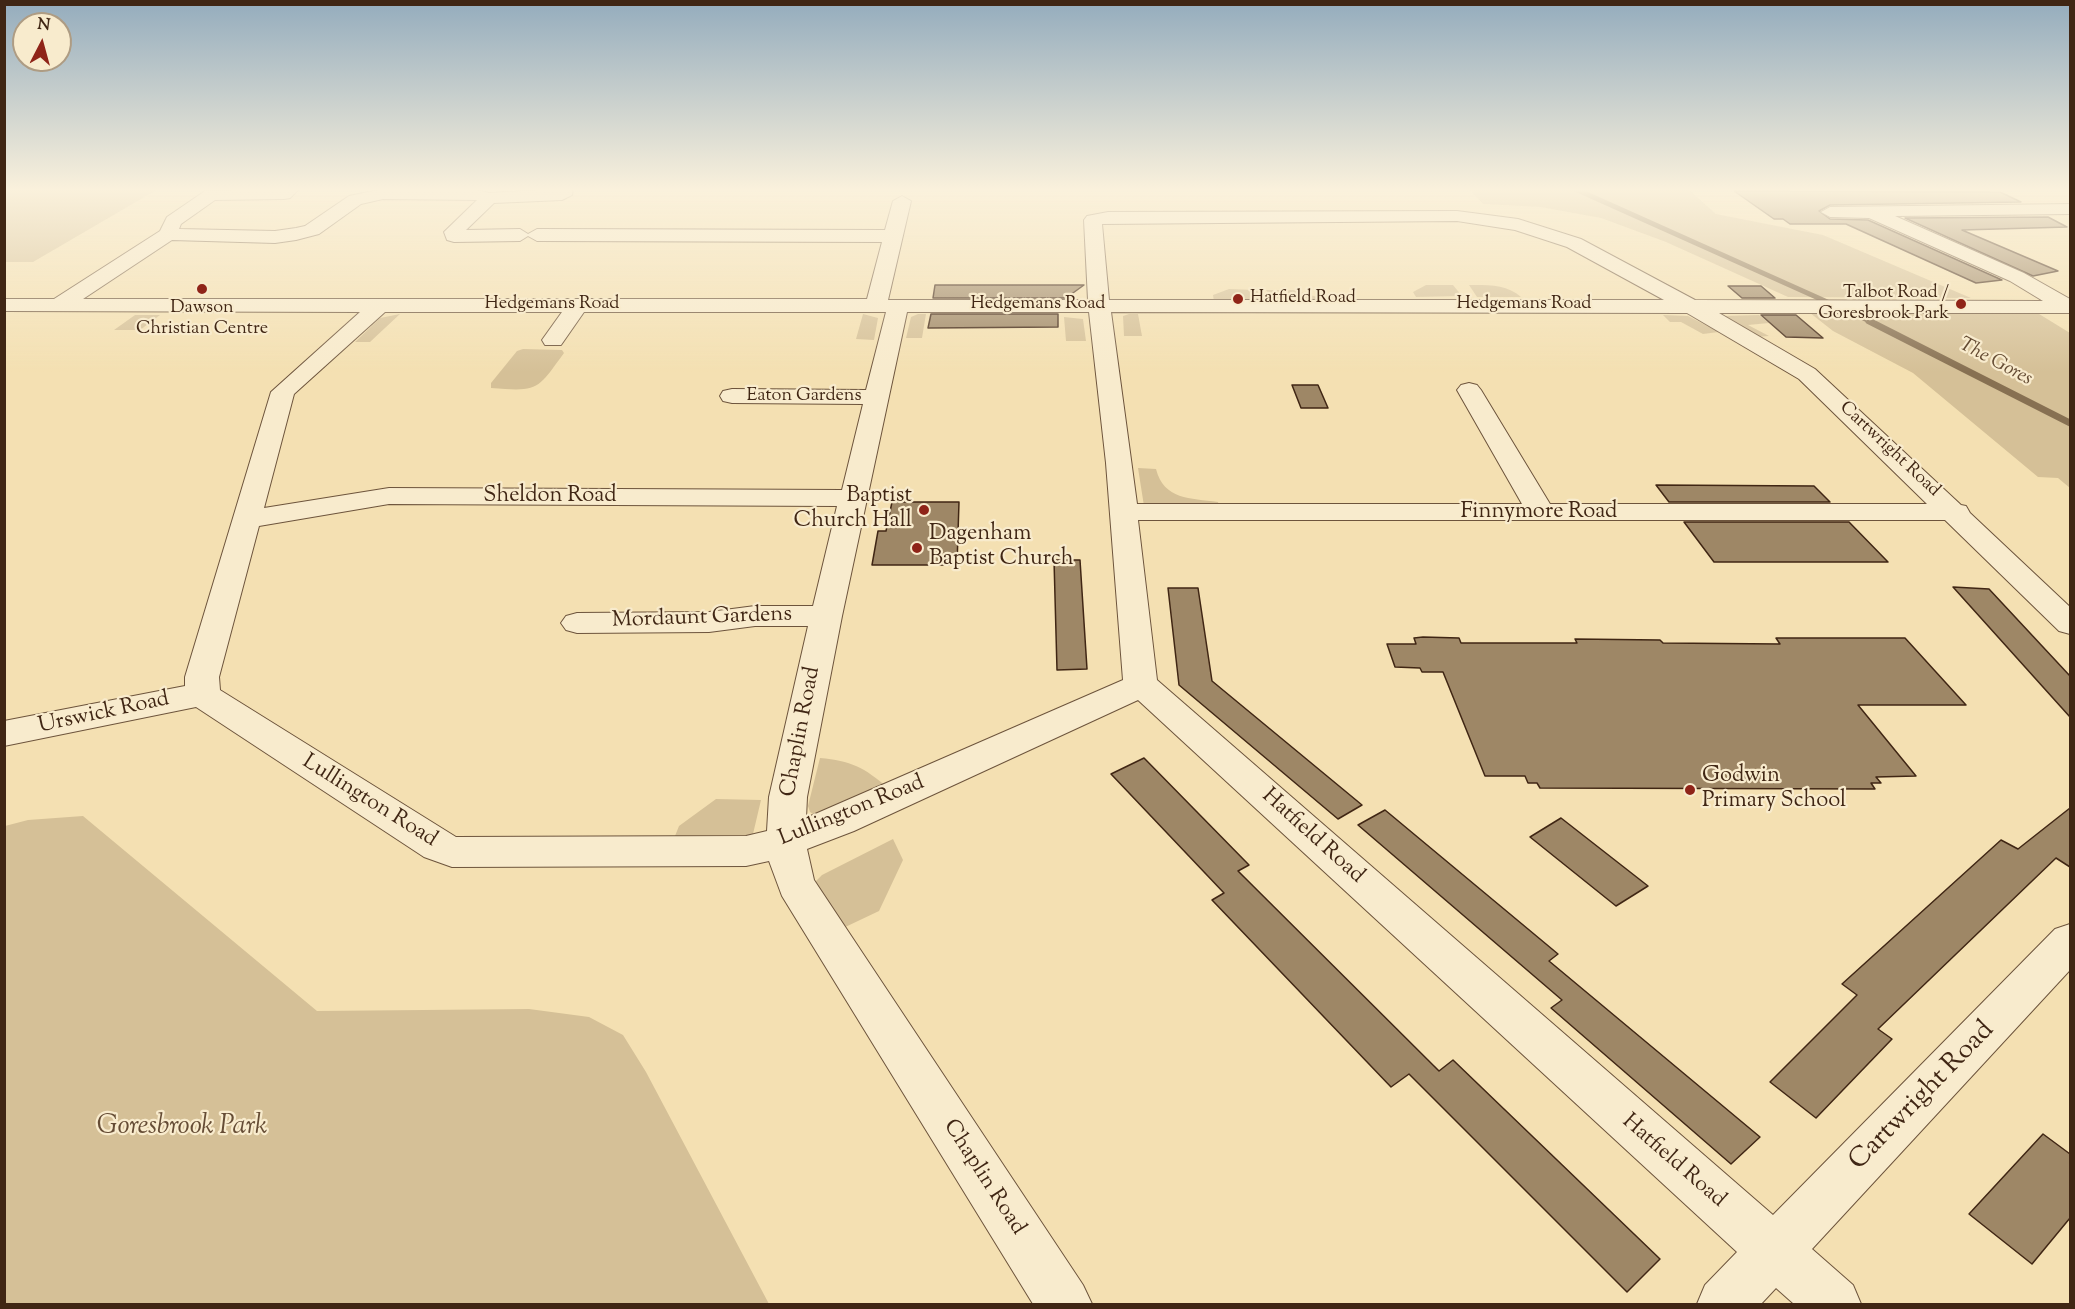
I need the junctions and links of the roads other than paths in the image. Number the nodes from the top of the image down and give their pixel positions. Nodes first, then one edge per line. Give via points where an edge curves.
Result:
1 (145, 249) edge
2 (890, 249) edge
3 (1094, 249) edge
4 (1585, 249) edge
5 (1952, 249) edge
6 (4, 305) edge
7 (60, 305) junction
8 (380, 305) junction
9 (887, 305) junction
10 (1099, 305) junction
11 (1687, 305) junction
12 (577, 306) junction
13 (2069, 307) edge
14 (553, 340) dead end
15 (1469, 390) dead end
16 (732, 396) dead end
17 (876, 397) junction
18 (853, 498) junction
19 (1123, 512) junction
20 (1956, 512) junction
21 (1542, 513) junction
22 (249, 519) junction
23 (826, 616) junction
24 (577, 623) dead end
25 (2070, 624) edge
26 (1142, 685) junction
27 (202, 694) junction
28 (4, 734) edge
29 (787, 841) junction
30 (2070, 942) edge
31 (1775, 1250) junction
32 (1064, 1305) edge
33 (1724, 1305) edge
34 (1834, 1305) edge

1 - 7 street
2 - 9 street, Chaplin Road
3 - 10 street, Cartwright Road
4 - 11 street, Cartwright Road
5 - 13 street via 2017,277
6 - 7 street, Hedgemans Road
7 - 8 street, Hedgemans Road
8 - 12 street, Hedgemans Road
8 - 22 street via 283,392
9 - 10 street, Hedgemans Road
9 - 12 street, Hedgemans Road
9 - 17 street, Chaplin Road
10 - 11 street, Hedgemans Road
10 - 19 street
11 - 13 street, Hedgemans Road
11 - 20 street, Cartwright Road via 1807,374
12 - 14 street
15 - 21 street
16 - 17 street, Eaton Gardens
17 - 18 street, Chaplin Road
18 - 22 street, Sheldon Road via 388,496
18 - 23 street, Chaplin Road
19 - 21 street, Finnymore Road
19 - 26 street
20 - 21 street, Finnymore Road
20 - 25 street, Cartwright Road
22 - 27 street via 202,677
23 - 24 street, Mordaunt Gardens
23 - 29 street, Chaplin Road via 788,797
26 - 29 street, Lullington Road via 872,807
26 - 31 street, Hatfield Road via 1656,1148
27 - 28 street, Urswick Road
27 - 29 street, Lullington Road via 452,852 746,851
29 - 32 street, Chaplin Road via 789,867 796,885
30 - 31 street, Cartwright Road
31 - 33 street
31 - 34 street, Hatfield Road

